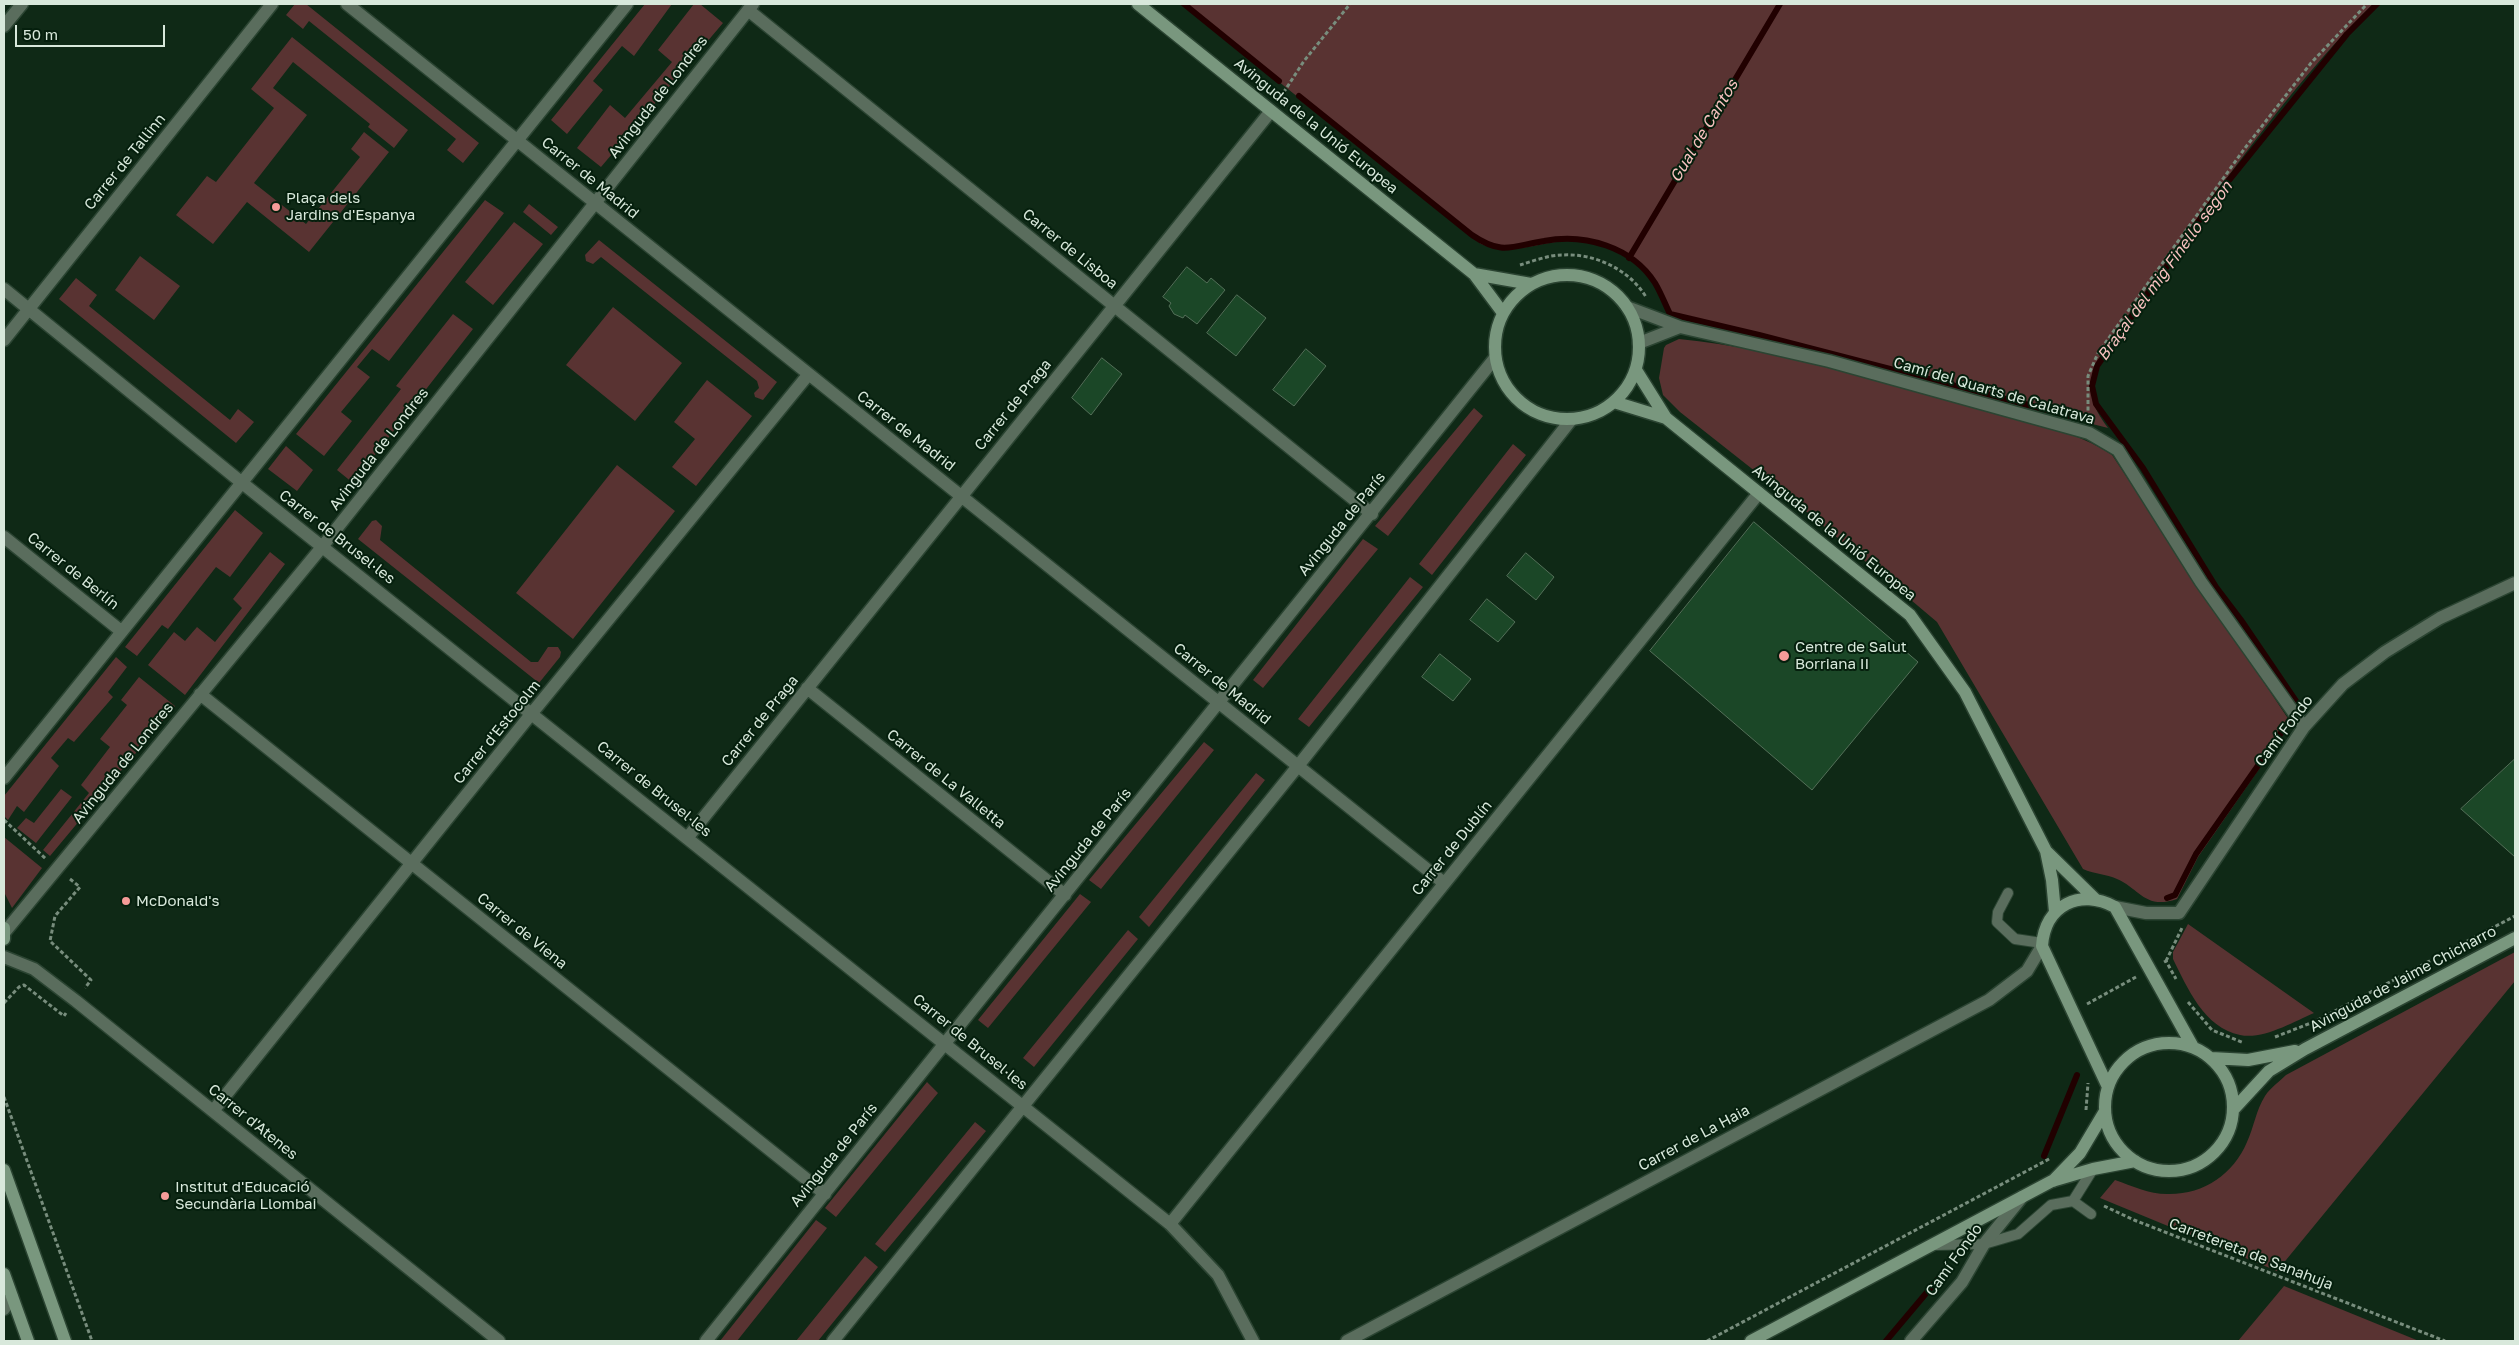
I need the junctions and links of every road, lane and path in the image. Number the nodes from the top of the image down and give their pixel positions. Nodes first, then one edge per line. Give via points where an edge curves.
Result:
1 (22, 4) edge
2 (272, 4) edge
3 (347, 4) edge
4 (627, 4) edge
5 (1138, 4) edge
6 (1350, 4) edge
7 (2367, 4) edge
8 (750, 7) edge
9 (4, 26) edge
10 (1271, 94) dead end
11 (1279, 99) junction
12 (1286, 106) dead end
13 (1272, 111) junction
14 (517, 139) junction
15 (595, 202) junction
16 (1517, 266) dead end
17 (1474, 274) junction
18 (1531, 284) junction
19 (4, 289) edge
20 (1648, 299) dead end
21 (1114, 305) junction
22 (1627, 307) junction
23 (28, 309) junction
24 (1503, 313) junction
25 (1680, 327) junction
26 (4, 340) edge
27 (1640, 343) junction
28 (1495, 358) junction
29 (1636, 370) junction
30 (808, 375) junction
31 (1614, 402) junction
32 (1666, 418) junction
33 (1571, 420) junction
34 (2089, 432) junction
35 (241, 482) junction
36 (1759, 493) junction
37 (961, 496) junction
38 (1372, 514) junction
39 (4, 537) edge
40 (322, 547) junction
41 (2515, 583) edge
42 (121, 631) junction
43 (807, 688) junction
44 (200, 694) junction
45 (1219, 703) junction
46 (532, 713) junction
47 (2304, 727) junction
48 (1298, 766) junction
49 (4, 778) edge
50 (4, 820) edge
51 (688, 837) junction
52 (2046, 851) junction
53 (412, 863) junction
54 (57, 869) junction
55 (1444, 884) junction
56 (80, 887) dead end
57 (2008, 893) dead end
58 (1065, 895) junction
59 (2095, 899) junction
60 (2115, 907) junction
61 (2055, 912) junction
62 (2186, 920) dead end
63 (4, 928) edge
64 (4, 933) edge
65 (2515, 938) edge
66 (4, 939) edge
67 (2042, 944) junction
68 (4, 957) edge
69 (2166, 961) dead end
70 (945, 1044) junction
71 (2193, 1047) junction
72 (2305, 1049) junction
73 (2211, 1058) junction
74 (2108, 1087) junction
75 (4, 1097) edge
76 (1023, 1106) junction
77 (2233, 1110) junction
78 (213, 1111) junction
79 (2105, 1112) junction
80 (2135, 1161) junction
81 (2093, 1169) junction
82 (4, 1170) edge
83 (2052, 1182) junction
84 (825, 1194) junction
85 (2022, 1197) junction
86 (2075, 1197) junction
87 (2091, 1214) dead end
88 (1170, 1224) junction
89 (1984, 1244) junction
90 (1936, 1245) junction
91 (4, 1274) edge
92 (12, 1297) junction
93 (4, 1309) edge
94 (28, 1341) edge
95 (65, 1341) edge
96 (92, 1341) edge
97 (498, 1341) edge
98 (706, 1341) edge
99 (833, 1341) edge
100 (1253, 1341) edge
101 (1346, 1341) edge
102 (1750, 1341) edge
103 (1911, 1341) edge
104 (2445, 1341) edge

1 - 9 street
2 - 23 street, Carrer de Tallinn
3 - 14 street, Carrer de Madrid
4 - 14 street
5 - 13 street, Avinguda de la Unió Europea
6 - 11 path via 1304,61
7 - 34 path via 2312,63 2245,148 2098,353 2088,376
8 - 15 street, Avinguda de Londres
8 - 21 street, Carrer de Lisboa
10 - 11 path
11 - 12 path
11 - 13 path
13 - 17 street, Avinguda de la Unió Europea
13 - 21 street, Carrer de Praga
14 - 15 street, Carrer de Madrid
14 - 35 street
15 - 30 street, Carrer de Madrid
15 - 40 street, Avinguda de Londres
16 - 20 path via 1561,255 1589,257 1620,270
17 - 18 street, Avinguda de la Unió Europea
17 - 24 street, Avinguda de la Unió Europea
18 - 22 street via 1552,276 1573,274 1594,280 1613,291
18 - 24 street via 1510,302
19 - 23 street, Carrer de Brusel·les
21 - 37 street, Carrer de Praga
21 - 38 street, Carrer de Lisboa
22 - 25 street, Camí del Quarts de Calatrava
22 - 27 street via 1636,324
23 - 26 street, Carrer de Tallinn
23 - 35 street, Carrer de Brusel·les
24 - 28 street via 1496,336
25 - 27 street
25 - 34 street, Camí del Quarts de Calatrava via 1829,362
27 - 29 street
28 - 33 street via 1502,379 1530,410 1550,418
28 - 38 street, Avinguda de París
29 - 31 street
29 - 32 street, Avinguda de la Unió Europea
30 - 37 street, Carrer de Madrid
30 - 46 street, Carrer d'Estocolm
31 - 32 street, Avinguda de la Unió Europea
31 - 33 street via 1594,415
32 - 36 street, Avinguda de la Unió Europea
33 - 48 street
34 - 47 street, Camí del Quarts de Calatrava via 2118,450 2202,582
35 - 40 street, Carrer de Brusel·les
35 - 42 street
36 - 52 street, Avinguda de la Unió Europea via 1910,615 1965,692
36 - 55 street, Carrer de Dublín
37 - 43 street, Carrer de Praga
37 - 45 street, Carrer de Madrid
38 - 45 street, Avinguda de París
39 - 42 street, Carrer de Berlín
40 - 44 street, Avinguda de Londres
40 - 46 street, Carrer de Brusel·les
41 - 47 street, Camí Fondo via 2440,618 2385,652 2343,684
42 - 49 street
43 - 51 street, Carrer de Praga
43 - 58 street, Carrer de La Valletta
44 - 53 street, Carrer de Viena
44 - 54 street, Avinguda de Londres
45 - 48 street, Carrer de Madrid
45 - 58 street, Avinguda de París
46 - 51 street, Carrer de Brusel·les
46 - 53 street, Carrer d'Estocolm
47 - 60 street, Camí Fondo via 2180,913 2146,913
48 - 55 street, Carrer de Madrid
48 - 76 street
50 - 54 path
51 - 70 street, Carrer de Brusel·les
52 - 59 street, Avinguda de la Unió Europea
52 - 61 street, Avinguda de la Unió Europea
53 - 78 street, Carrer d'Estocolm
53 - 84 street, Carrer de Viena
54 - 56 path
54 - 64 street, Avinguda de Londres
55 - 88 street, Carrer de Dublín
57 - 67 lane via 1998,912 1997,922 2015,939
58 - 70 street, Avinguda de París
59 - 60 street, Avinguda de la Unió Europea
59 - 61 street, Avinguda de la Unió Europea via 2080,899
60 - 71 street
61 - 67 street via 2045,928
62 - 69 path
63 - 64 street
64 - 66 street
65 - 72 street, Avinguda de Jaime Chicharro
67 - 74 street
67 - 101 street, Carrer de La Haia via 2027,970 1989,1000
68 - 78 street, Carrer d'Atenes via 34,969
70 - 76 street, Carrer de Brusel·les
70 - 84 street, Avinguda de París
71 - 73 street
71 - 74 street via 2179,1043 2149,1046 2124,1061
72 - 73 street via 2248,1060
72 - 77 street via 2269,1071
73 - 77 street via 2228,1082
74 - 79 street
75 - 96 path
76 - 88 street, Carrer de Brusel·les
76 - 99 street
77 - 80 street via 2224,1138 2210,1155 2191,1167 2163,1170
78 - 97 street, Carrer d'Atenes
79 - 80 street via 2114,1140
79 - 83 street via 2080,1153
80 - 81 street
81 - 83 street
81 - 86 lane
82 - 95 street
83 - 85 street
84 - 98 street, Avinguda de París
85 - 89 street, Camí Fondo
85 - 90 street
86 - 87 lane
86 - 89 lane via 2051,1205 2018,1234
86 - 104 path, Carretereta de Sanahuja
88 - 100 street, Carrer de Brusel·les via 1218,1275
89 - 90 lane
89 - 103 street, Camí Fondo via 1962,1282
90 - 102 street
91 - 92 street
92 - 93 street
92 - 94 street

